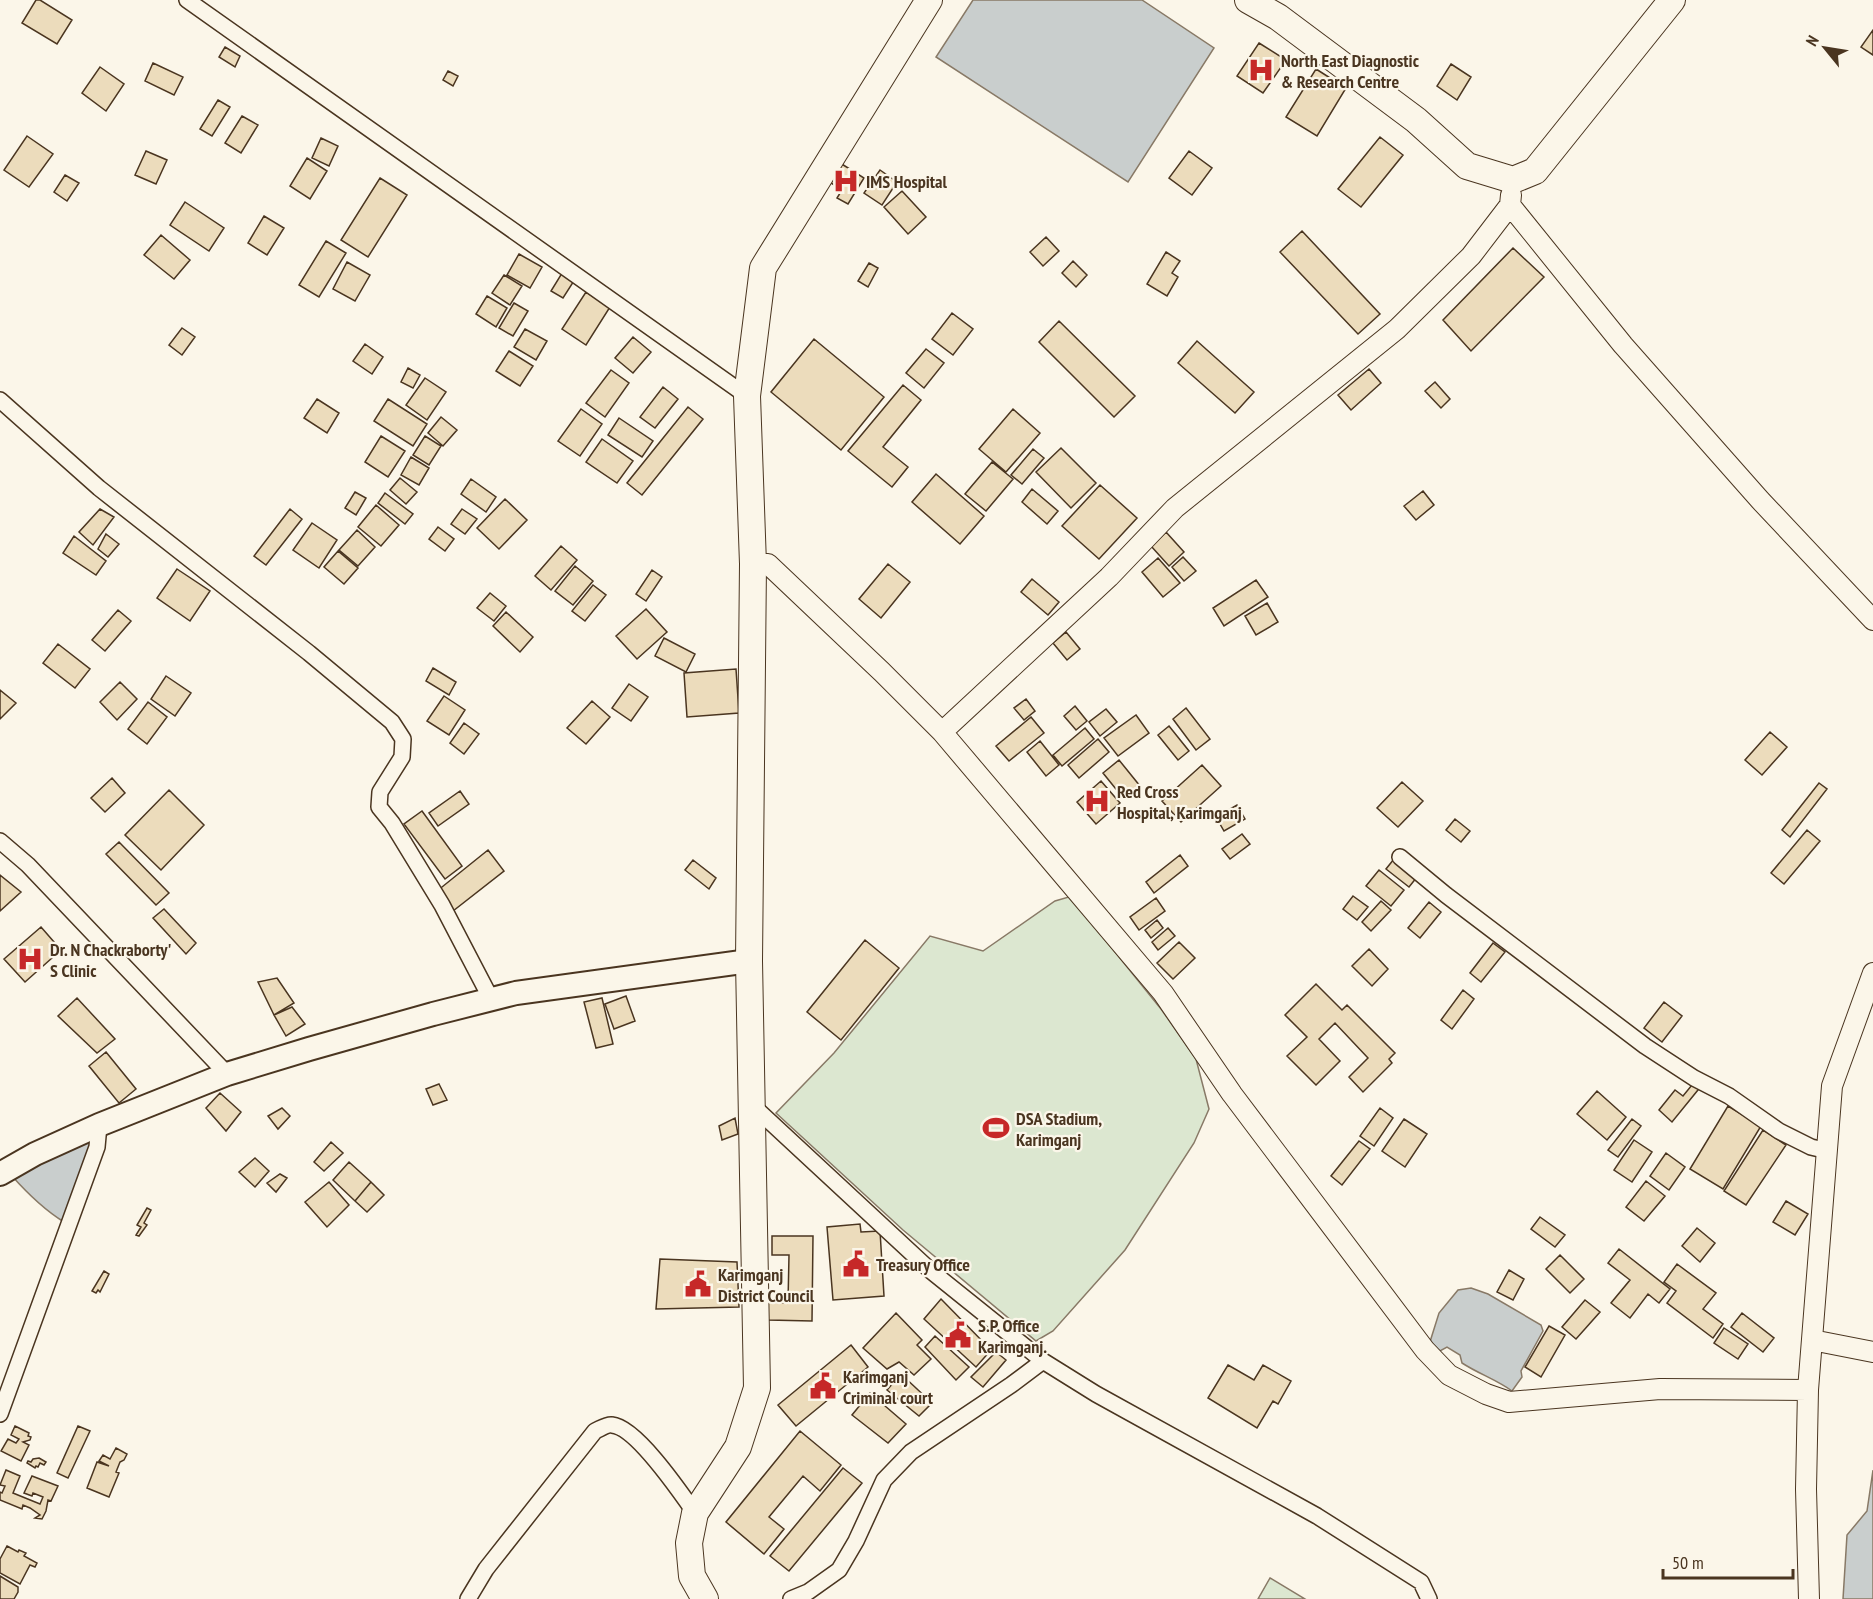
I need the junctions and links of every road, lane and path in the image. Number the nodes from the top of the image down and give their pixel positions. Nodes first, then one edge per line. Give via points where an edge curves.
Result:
1 (187, 0) edge
2 (928, 0) edge
3 (1248, 0) edge
4 (1672, 0) edge
5 (1513, 180) junction
6 (1510, 205) junction
7 (747, 396) junction
8 (0, 400) edge
9 (753, 564) junction
10 (1873, 620) edge
11 (942, 732) junction
12 (0, 842) edge
13 (1400, 857) dead end
14 (749, 960) junction
15 (1873, 973) edge
16 (491, 999) junction
17 (227, 1074) junction
18 (752, 1105) junction
19 (99, 1125) junction
20 (1828, 1151) junction
21 (0, 1174) edge
22 (1812, 1340) junction
23 (1873, 1352) edge
24 (1043, 1360) junction
25 (1808, 1390) junction
26 (0, 1414) edge
27 (695, 1513) junction
28 (468, 1599) edge
29 (705, 1599) edge
30 (791, 1599) edge
31 (1429, 1599) edge
32 (1809, 1599) edge

1 - 7 street
2 - 7 highway via 763,268
3 - 5 highway via 1278,17 1416,120 1467,166
4 - 5 highway via 1535,171
5 - 6 street
6 - 10 street via 1623,345
6 - 11 street via 1471,256 1397,329 1175,508 1109,577
7 - 9 highway
8 - 16 street via 99,488 392,723 403,739 402,757 380,792 379,807 442,905
9 - 11 street via 768,564
9 - 14 highway
11 - 25 street via 1163,993 1232,1094 1425,1350 1449,1375 1509,1402 1660,1389
12 - 17 street via 28,865
13 - 20 street via 1645,1046 1779,1131 1810,1147
14 - 16 main road
14 - 18 highway
15 - 20 street via 1832,1086
16 - 17 main road
17 - 19 main road
18 - 24 street via 931,1270
18 - 27 highway via 757,1388 738,1447
19 - 21 main road
19 - 26 street via 97,1147
20 - 22 street
22 - 23 street
22 - 25 street
24 - 30 street via 910,1452 884,1480 839,1570
24 - 31 street via 1096,1394 1317,1516 1421,1582
25 - 32 street
27 - 28 street via 640,1442 610,1424 595,1431 486,1569
27 - 29 highway via 689,1543 692,1575

